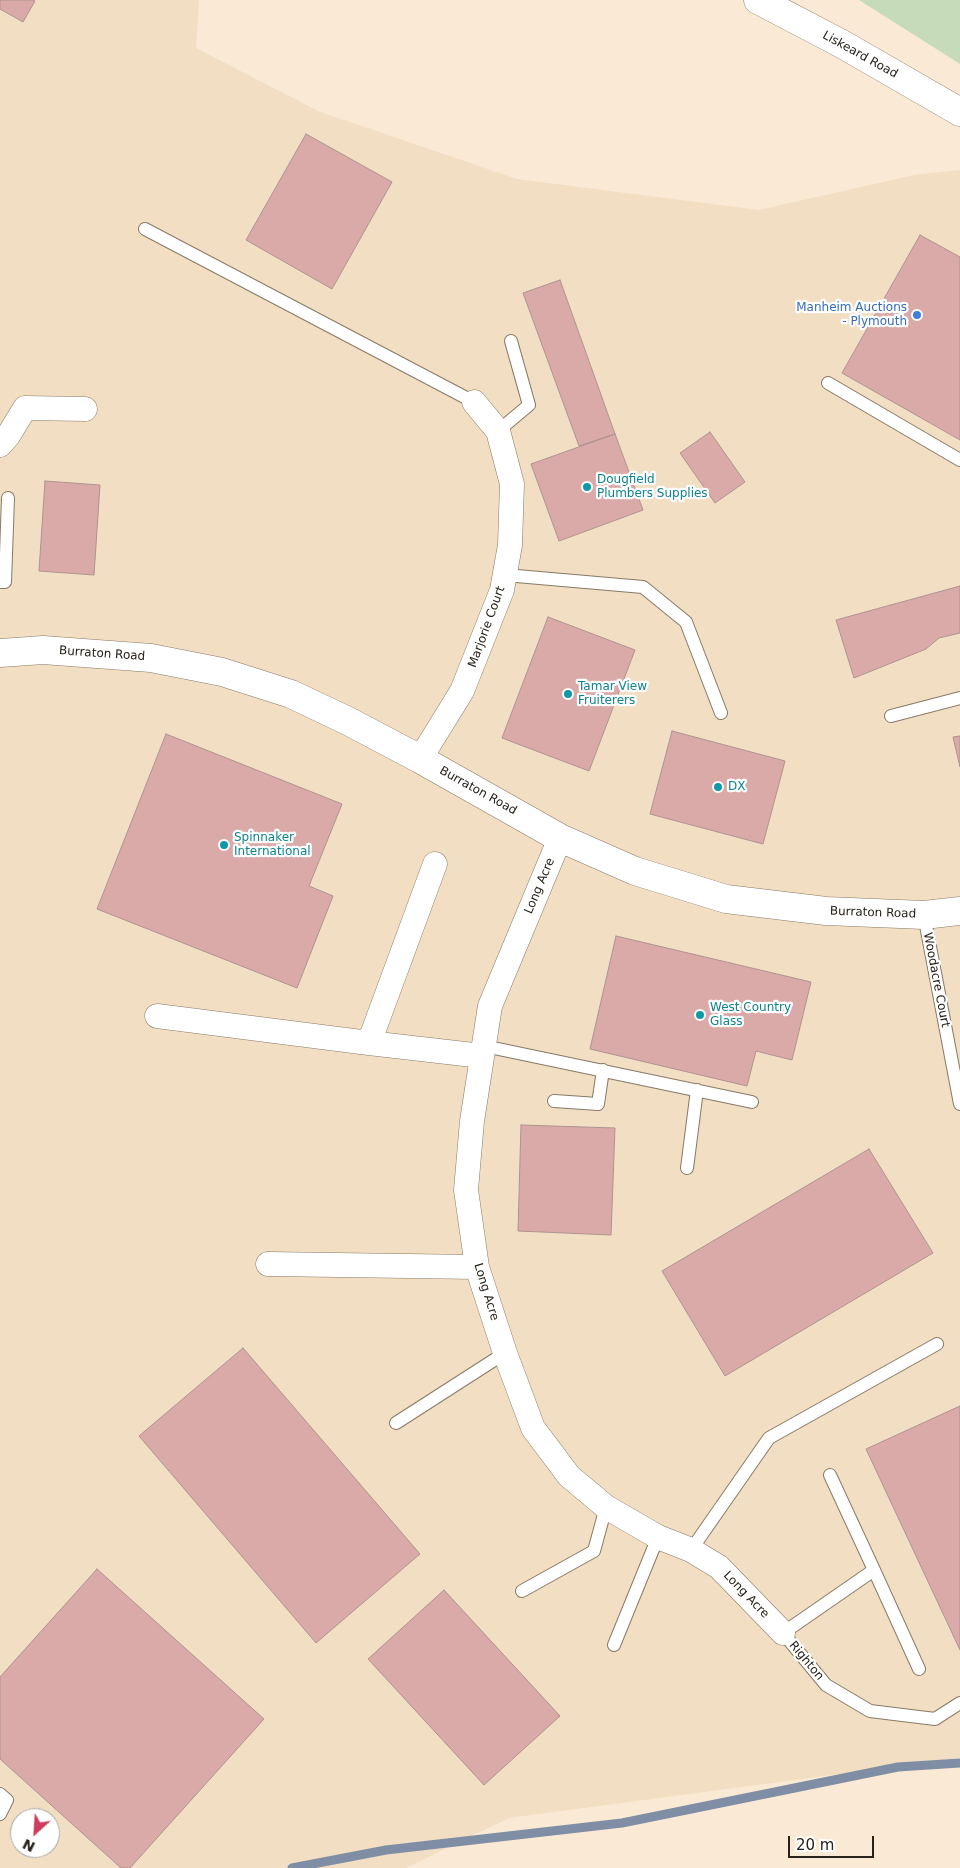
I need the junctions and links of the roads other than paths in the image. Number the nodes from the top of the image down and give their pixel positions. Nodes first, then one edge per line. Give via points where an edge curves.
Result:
1 (758, 0) edge
2 (960, 112) edge
3 (145, 229) dead end
4 (512, 341) dead end
5 (828, 383) dead end
6 (474, 402) joint
7 (85, 409) dead end
8 (498, 431) junction
9 (0, 446) edge
10 (960, 460) edge
11 (8, 498) dead end
12 (505, 575) junction
13 (0, 582) edge
14 (0, 653) edge
15 (960, 698) edge
16 (721, 713) dead end
17 (891, 716) dead end
18 (420, 759) junction
19 (560, 838) junction
20 (435, 864) dead end
21 (960, 911) edge
22 (924, 915) junction
23 (157, 1016) dead end
24 (369, 1044) junction
25 (483, 1051) junction
26 (603, 1070) junction
27 (697, 1090) junction
28 (554, 1101) dead end
29 (752, 1102) dead end
30 (960, 1104) edge
31 (687, 1168) dead end
32 (268, 1264) dead end
33 (477, 1267) junction
34 (937, 1344) dead end
35 (505, 1353) junction
36 (396, 1423) dead end
37 (830, 1475) dead end
38 (606, 1507) junction
39 (658, 1537) junction
40 (691, 1550) junction
41 (874, 1570) junction
42 (522, 1591) dead end
43 (783, 1633) junction
44 (614, 1645) dead end
45 (918, 1669) dead end
46 (960, 1703) edge
47 (0, 1794) edge
48 (0, 1814) edge

1 - 2 street, Liskeard Road
3 - 6 lane
4 - 8 lane via 529,405
5 - 10 lane
6 - 8 street, Marjorie Court
7 - 9 street via 25,408
8 - 12 street, Marjorie Court via 512,484 510,545
11 - 13 lane via 5,582
12 - 16 lane via 643,587 686,622
12 - 18 street, Marjorie Court via 462,690
14 - 18 street, Burraton Road via 43,650 151,658 222,672 291,694
15 - 17 lane
18 - 19 street, Burraton Road
19 - 22 street, Burraton Road via 634,871 726,899 826,911
19 - 25 street, Long Acre via 490,1006
20 - 24 street
21 - 22 street, Burraton Road
22 - 30 lane, Woodacre Court
23 - 24 street
24 - 25 street
25 - 26 lane
25 - 33 street, Long Acre via 466,1190
26 - 27 lane
26 - 28 lane via 598,1104
27 - 29 lane
27 - 31 lane
32 - 33 street
33 - 35 street, Long Acre
34 - 40 lane via 769,1438
35 - 36 lane
35 - 38 street, Long Acre via 533,1428 569,1476
37 - 41 lane
38 - 39 street, Long Acre
38 - 42 lane via 594,1551
39 - 40 street, Long Acre
39 - 44 lane
40 - 43 street, Long Acre via 719,1567
41 - 43 lane, Righton
41 - 45 lane
43 - 46 lane, Righton via 826,1685 870,1711 935,1719
47 - 48 lane via 7,1800

